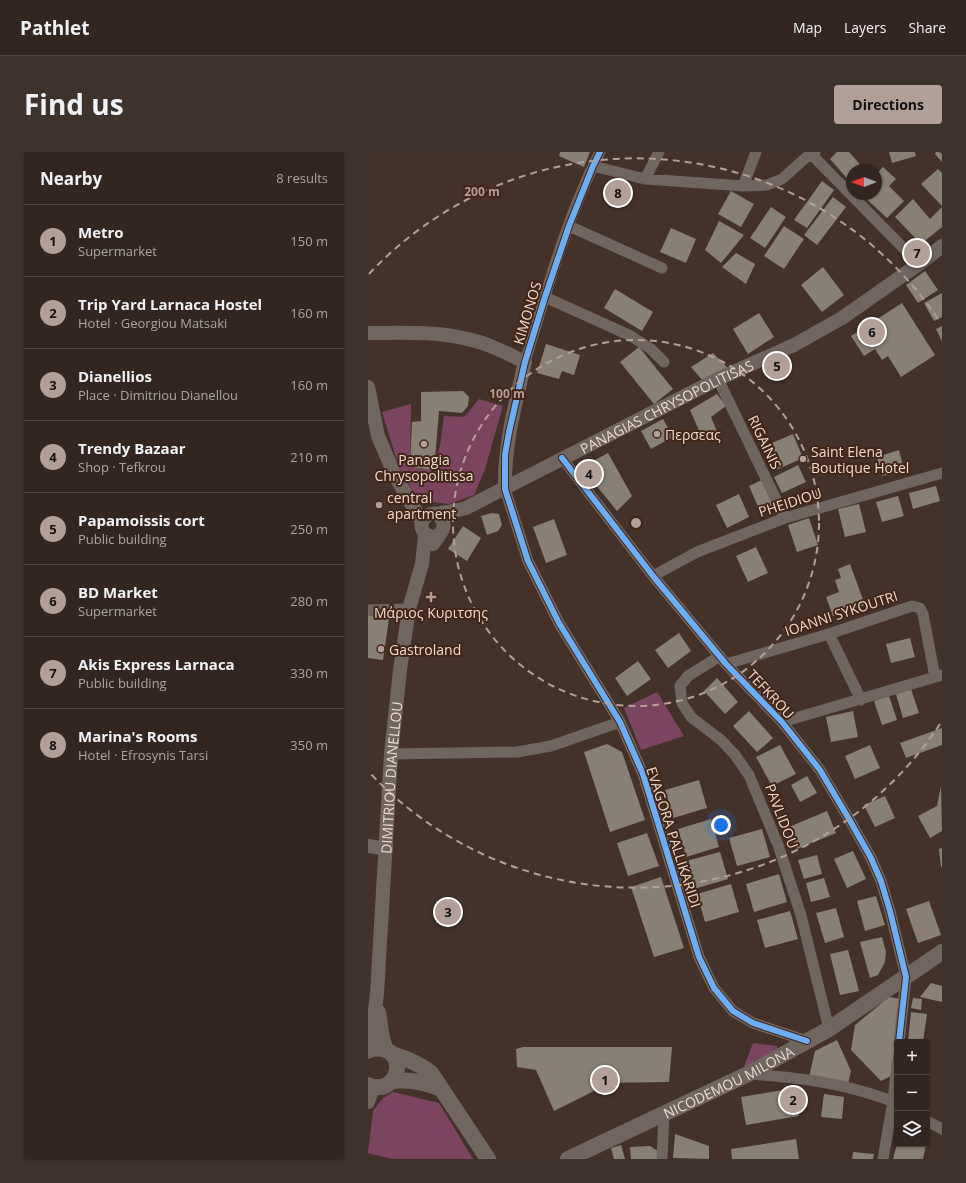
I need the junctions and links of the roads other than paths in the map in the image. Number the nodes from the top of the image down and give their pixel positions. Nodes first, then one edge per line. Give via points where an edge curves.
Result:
1 (600, 152) edge
2 (659, 152) edge
3 (756, 152) edge
4 (811, 153) edge
5 (593, 166) junction
6 (645, 179) junction
7 (742, 186) junction
8 (569, 226) junction
9 (942, 246) edge
10 (919, 264) junction
11 (662, 268) dead end
12 (545, 297) junction
13 (368, 333) edge
14 (525, 362) junction
15 (664, 362) dead end
16 (718, 379) junction
17 (368, 387) edge
18 (373, 436) edge
19 (562, 458) junction
20 (942, 473) edge
21 (505, 489) junction
22 (466, 508) junction
23 (785, 518) junction
24 (432, 530) junction
25 (653, 576) junction
26 (409, 609) junction
27 (368, 610) edge
28 (829, 634) junction
29 (723, 660) junction
30 (938, 676) edge
31 (861, 700) junction
32 (620, 722) junction
33 (782, 722) junction
34 (391, 754) junction
35 (368, 846) edge
36 (386, 849) junction
37 (942, 952) edge
38 (906, 977) junction
39 (377, 994) junction
40 (829, 1029) junction
41 (899, 1039) edge
42 (807, 1041) junction
43 (368, 1043) edge
44 (368, 1051) edge
45 (390, 1052) junction
46 (748, 1074) junction
47 (392, 1081) junction
48 (442, 1089) junction
49 (370, 1091) edge
50 (894, 1102) edge
51 (894, 1107) edge
52 (664, 1114) junction
53 (930, 1123) edge
54 (942, 1129) edge
55 (488, 1159) edge
56 (568, 1159) edge
57 (662, 1159) edge
58 (883, 1159) edge

1 - 5 street, KIMONOS
2 - 6 street
3 - 7 street
4 - 7 street via 782,179 767,185
4 - 10 street
5 - 6 street
5 - 8 street, KIMONOS
6 - 7 street
8 - 11 street
8 - 12 street, KIMONOS
9 - 10 street, PANAGIAS CHRYSOPOLITISAS
10 - 16 street, PANAGIAS CHRYSOPOLITISAS via 842,318 794,345
12 - 14 street, KIMONOS
12 - 15 street via 631,336 651,349
13 - 14 street via 446,335 484,344
14 - 21 street, KIMONOS via 505,455
16 - 19 street, PANAGIAS CHRYSOPOLITISAS
16 - 23 street, RIGAINIS
17 - 18 street
18 - 24 street via 395,476
19 - 21 street, PANAGIAS CHRYSOPOLITISAS
19 - 25 street, TEFKROU
20 - 23 street, PHEIDIOU
21 - 22 street, PANAGIAS CHRYSOPOLITISAS
21 - 32 street, EVAGORA PALLIKARIDI via 528,561 559,623
22 - 24 street, PANAGIAS CHRYSOPOLITISAS
22 - 24 street, PANAGIAS CHRYSOPOLITISAS via 427,516
23 - 25 street, PHEIDIOU via 697,552
24 - 26 street, DIMITRIOU DIANELLOU
25 - 29 street, TEFKROU
26 - 27 street
26 - 34 street, DIMITRIOU DIANELLOU
28 - 29 street, IOANNI SYKOUTRI
28 - 30 street, IOANNI SYKOUTRI via 912,606 920,608
28 - 31 street
29 - 33 street, TEFKROU
29 - 40 street, PAVLIDOU via 688,676 680,686 682,703 692,717 721,740 749,774 778,845 801,915
30 - 31 street
31 - 33 street
32 - 34 street via 551,746 517,752
32 - 42 street, EVAGORA PALLIKARIDI via 643,774 697,951 714,988 733,1011 753,1023
33 - 38 street, TEFKROU via 820,770 871,858 890,911
34 - 36 street, DIMITRIOU DIANELLOU
35 - 36 street
36 - 39 street, DIMITRIOU DIANELLOU
37 - 38 main road, NICODEMOU MILONA
38 - 40 main road, NICODEMOU MILONA
38 - 41 street, TEFKROU
39 - 43 street, DIMITRIOU DIANELLOU
39 - 45 street, DIMITRIOU DIANELLOU via 381,1027
40 - 42 main road, NICODEMOU MILONA
42 - 46 main road, NICODEMOU MILONA
44 - 45 main road via 376,1048
45 - 47 main road via 397,1064
45 - 48 main road via 423,1066
46 - 50 street via 826,1083
46 - 52 main road, NICODEMOU MILONA
47 - 48 main road via 417,1081
47 - 49 main road
48 - 55 main road
51 - 58 street
52 - 56 main road, NICODEMOU MILONA
52 - 57 street
53 - 54 street

